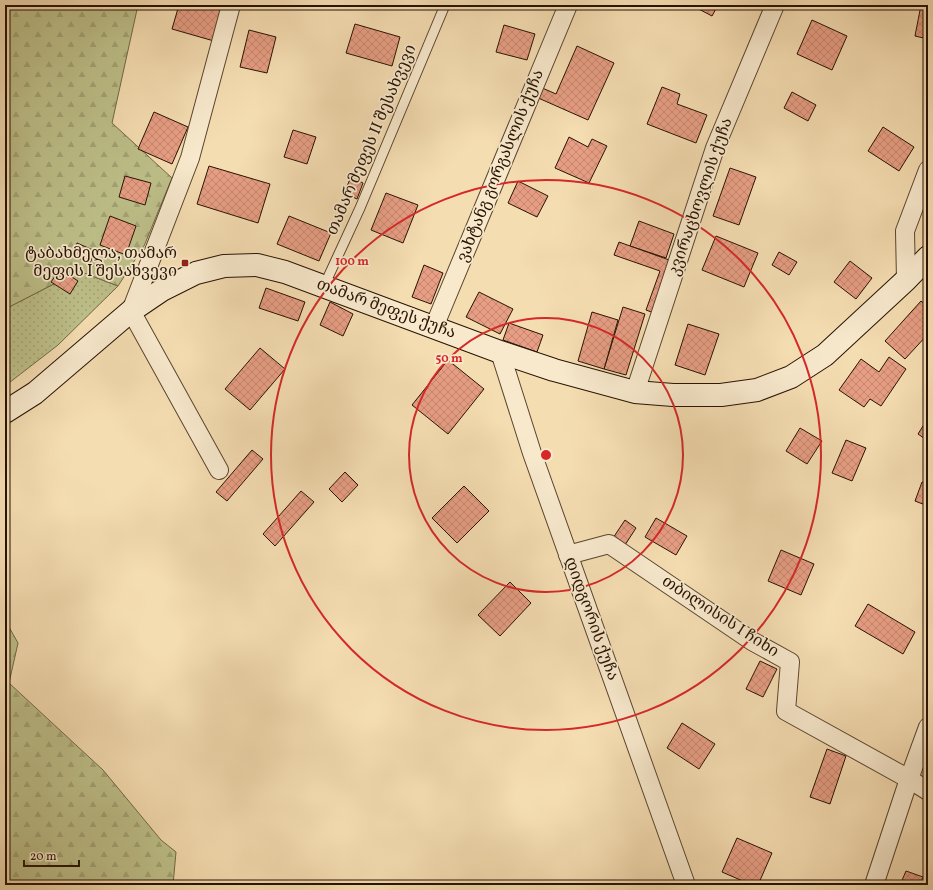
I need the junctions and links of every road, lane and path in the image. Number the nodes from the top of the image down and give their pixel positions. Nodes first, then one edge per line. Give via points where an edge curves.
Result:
1 (231, 5) edge
2 (445, 5) edge
3 (568, 5) edge
4 (775, 5) edge
5 (928, 170) edge
6 (928, 257) edge
7 (906, 280) junction
8 (324, 286) junction
9 (131, 311) junction
10 (434, 327) junction
11 (500, 352) junction
12 (635, 392) junction
13 (5, 412) edge
14 (219, 470) dead end
15 (568, 555) junction
16 (928, 727) edge
17 (909, 779) junction
18 (928, 791) edge
19 (686, 885) edge
20 (874, 885) edge

1 - 9 street via 190,158
2 - 8 lane, თამარ მეფეს II შესახვევი via 360,208
3 - 10 street, ვახტანგ გორგასლის ქუჩა
4 - 12 street, კვირაცხოვლის ქუჩა via 715,148
5 - 7 street via 905,231
6 - 7 street, თამარ მეფეს ქუჩა
7 - 12 street, თამარ მეფეს ქუჩა via 825,355 792,377 757,390 721,395
8 - 9 street, თამარ მეფეს ქუჩა via 257,265 224,266 196,273 162,290
8 - 10 street, თამარ მეფეს ქუჩა
9 - 13 street, თამარ მეფეს ქუჩა via 35,393
9 - 14 street
10 - 11 street, თამარ მეფეს ქუჩა
11 - 12 street, თამარ მეფეს ქუჩა
11 - 15 street, დიდგორის ქუჩა
15 - 17 street, თბილისის I ჩიხი via 609,544 752,641 790,662 786,711
15 - 19 street, დიდგორის ქუჩა
16 - 17 street
17 - 18 street
17 - 20 street

